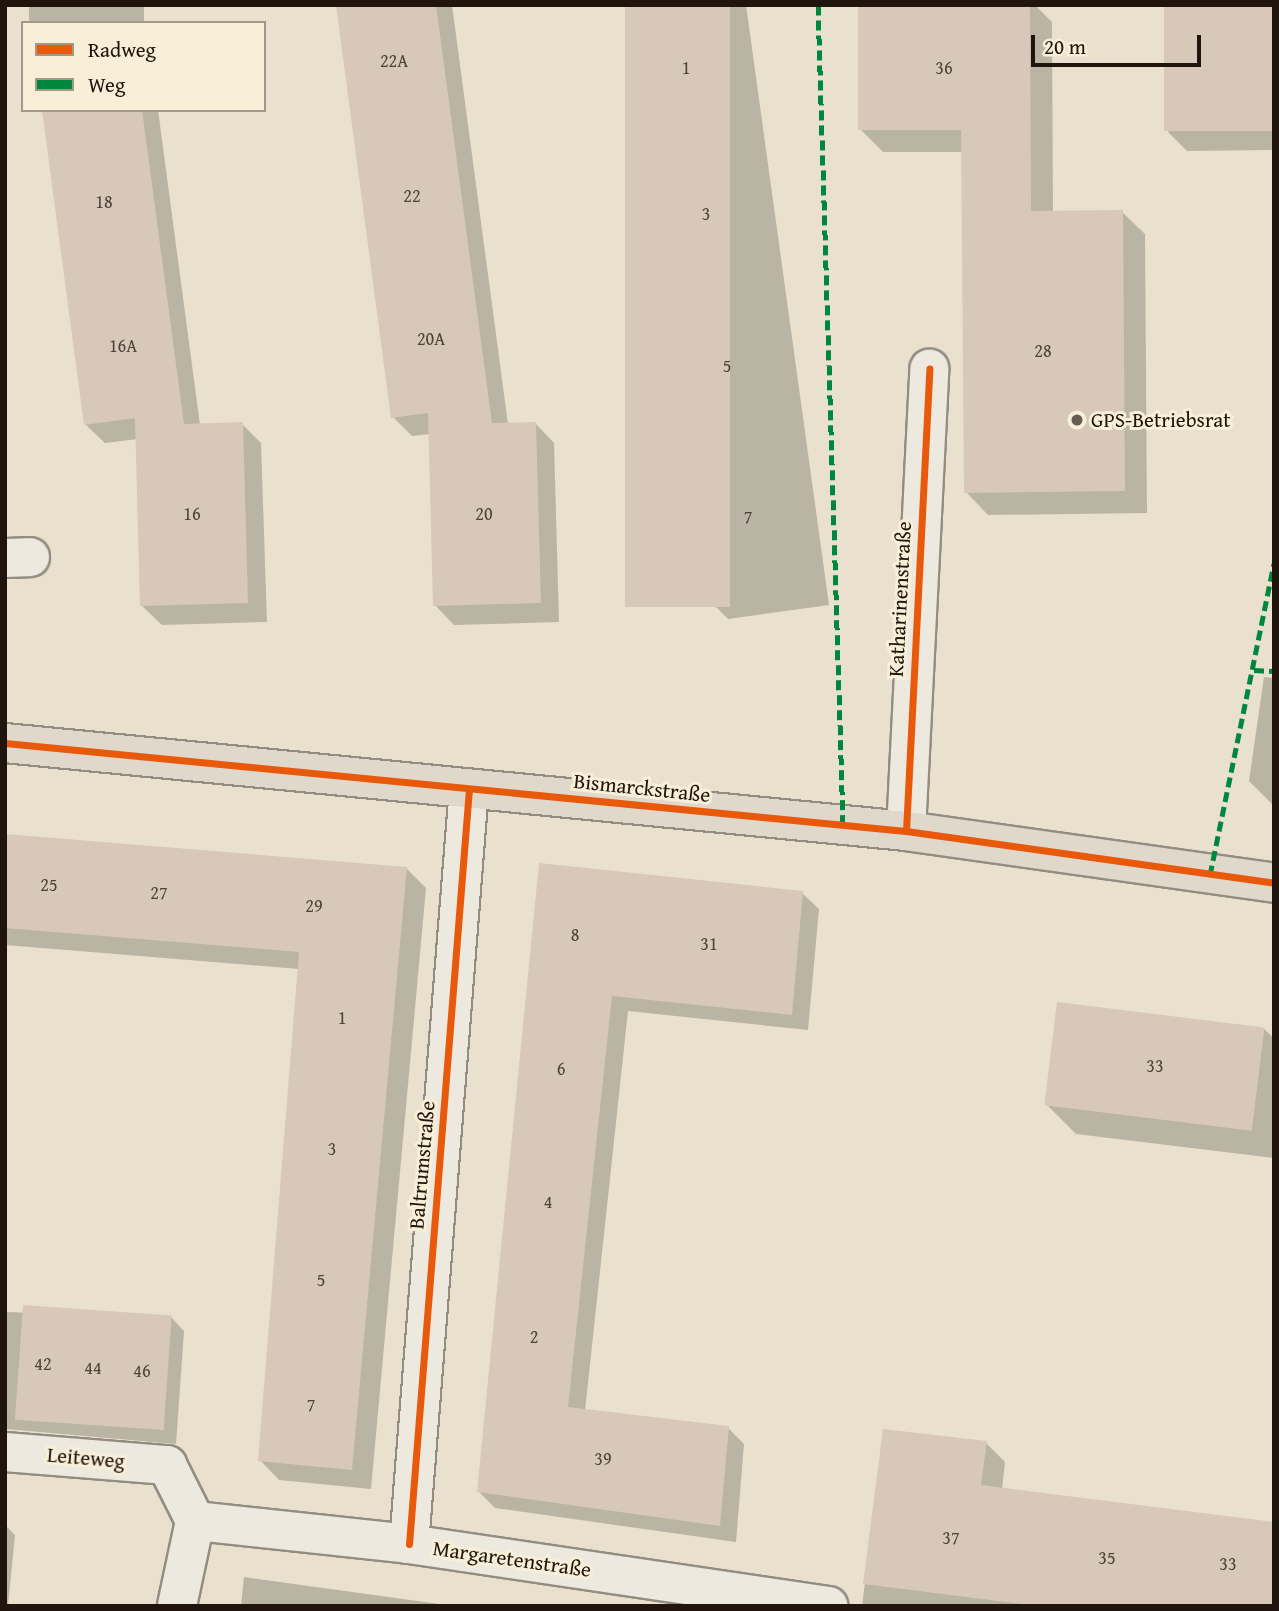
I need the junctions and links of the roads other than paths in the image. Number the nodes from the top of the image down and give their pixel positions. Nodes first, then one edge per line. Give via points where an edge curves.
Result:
1 (929, 369) dead end
2 (5, 743) edge
3 (469, 789) junction
4 (906, 831) junction
5 (1274, 883) edge
6 (5, 1452) edge
7 (195, 1521) junction
8 (409, 1544) junction
9 (177, 1606) edge
10 (828, 1606) edge

1 - 4 street, Katharinenstraße
2 - 3 main road, Bismarckstraße
3 - 4 main road, Bismarckstraße
3 - 8 street, Baltrumstraße
4 - 5 main road, Bismarckstraße
6 - 7 street, Leiteweg via 167,1465
7 - 8 street, Margaretenstraße
7 - 9 street
8 - 10 street, Margaretenstraße

